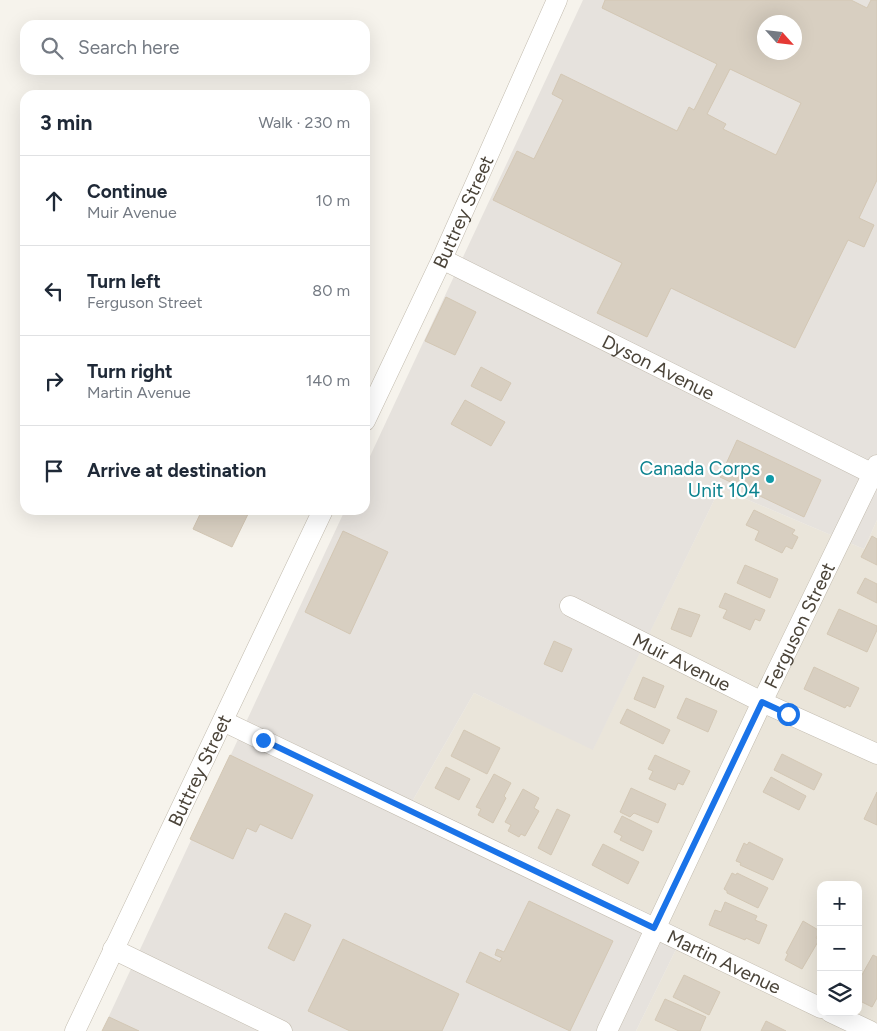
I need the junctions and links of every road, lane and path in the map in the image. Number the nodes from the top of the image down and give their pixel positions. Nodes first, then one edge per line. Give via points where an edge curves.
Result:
1 (557, 0) edge
2 (442, 260) junction
3 (370, 411) edge
4 (876, 471) edge
5 (321, 515) edge
6 (570, 606) dead end
7 (762, 702) junction
8 (223, 721) junction
9 (877, 754) edge
10 (654, 928) junction
11 (113, 950) junction
12 (817, 1006) edge
13 (838, 1016) edge
14 (75, 1031) edge
15 (282, 1031) edge
16 (607, 1031) edge
17 (870, 1031) edge

1 - 2 street, Buttrey Street
2 - 3 street, Buttrey Street
2 - 4 street, Dyson Avenue
4 - 7 street, Ferguson Street
5 - 8 street, Buttrey Street
6 - 7 street, Muir Avenue
7 - 9 street, Muir Avenue
7 - 10 street, Ferguson Street
8 - 10 street, Martin Avenue
8 - 11 street, Buttrey Street
10 - 12 street, Martin Avenue
10 - 16 street, Ferguson Street
11 - 14 street, Buttrey Street
11 - 15 street
13 - 17 street

